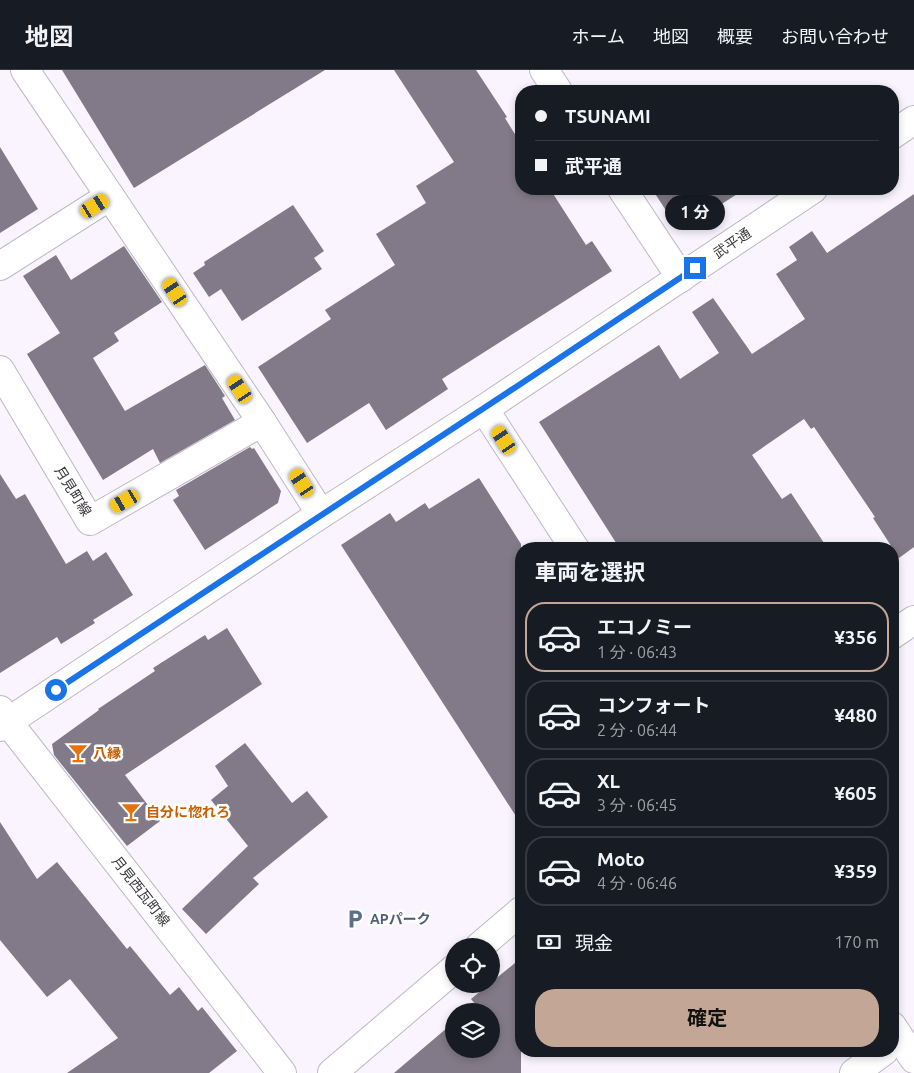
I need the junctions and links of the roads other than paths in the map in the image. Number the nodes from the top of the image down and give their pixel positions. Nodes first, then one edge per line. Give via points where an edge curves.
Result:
1 (25, 70) edge
2 (544, 70) edge
3 (554, 85) edge
4 (914, 120) edge
5 (899, 130) edge
6 (626, 195) edge
7 (804, 195) edge
8 (110, 196) junction
9 (0, 266) edge
10 (681, 278) junction
11 (0, 370) edge
12 (484, 409) junction
13 (262, 422) junction
14 (322, 514) junction
15 (570, 542) edge
16 (914, 620) edge
17 (899, 630) edge
18 (3, 720) edge
19 (515, 916) edge
20 (489, 938) edge
21 (445, 976) edge
22 (878, 1057) edge
23 (282, 1073) edge
24 (332, 1073) edge
25 (854, 1073) edge

1 - 8 street
2 - 3 street
4 - 5 street
6 - 10 street
7 - 10 street, 武平通
8 - 9 street
8 - 13 street
10 - 12 street, 武平通
11 - 13 street, 月見町線 via 90,521
12 - 14 street, 武平通
12 - 15 street
13 - 14 street
14 - 18 street, 武平通
16 - 17 street
18 - 23 street, 月見西瓦町線
19 - 20 street
21 - 24 street
22 - 25 street

